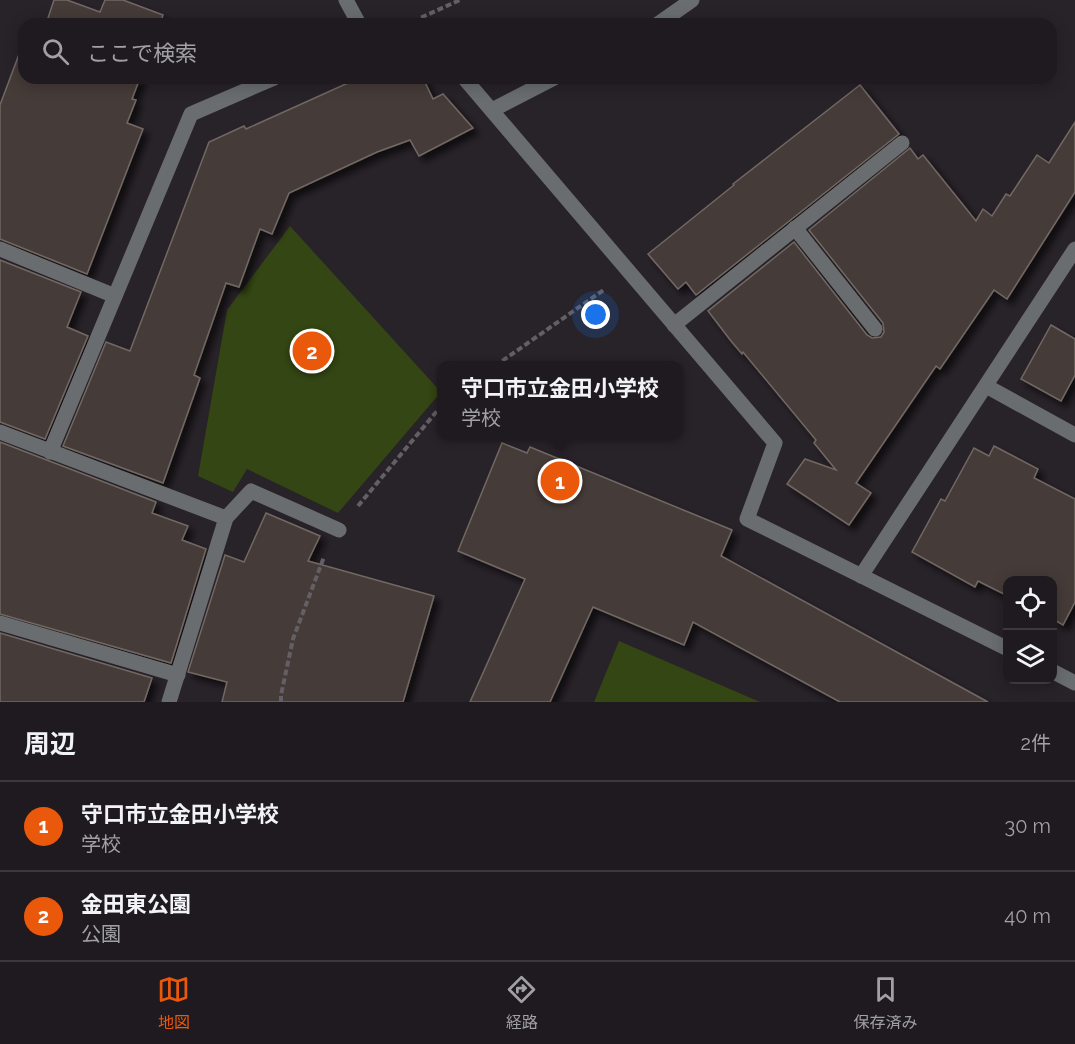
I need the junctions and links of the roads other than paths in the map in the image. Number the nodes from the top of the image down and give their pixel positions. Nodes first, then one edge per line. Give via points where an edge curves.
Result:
1 (346, 0) edge
2 (692, 0) edge
3 (356, 18) edge
4 (666, 18) edge
5 (260, 84) edge
6 (469, 84) edge
7 (543, 84) edge
8 (492, 111) junction
9 (902, 143) dead end
10 (795, 228) junction
11 (0, 249) edge
12 (1075, 249) edge
13 (116, 296) junction
14 (674, 325) junction
15 (875, 328) dead end
16 (986, 386) junction
17 (0, 432) edge
18 (1075, 435) edge
19 (50, 452) junction
20 (226, 518) junction
21 (339, 530) dead end
22 (861, 576) junction
23 (0, 624) edge
24 (1003, 647) edge
25 (1057, 673) edge
26 (178, 675) junction
27 (1075, 683) edge
28 (169, 702) edge

1 - 3 street
2 - 4 street
5 - 13 street via 191,114
6 - 8 street
7 - 8 street
8 - 14 street
9 - 10 street
10 - 14 street
10 - 15 street
11 - 13 street
12 - 16 street
13 - 19 street
14 - 22 street via 775,443 747,519
16 - 18 street
16 - 22 street
17 - 19 street
19 - 20 street
20 - 21 street via 251,491
20 - 26 street
22 - 24 street
23 - 26 street
25 - 27 street
26 - 28 street

